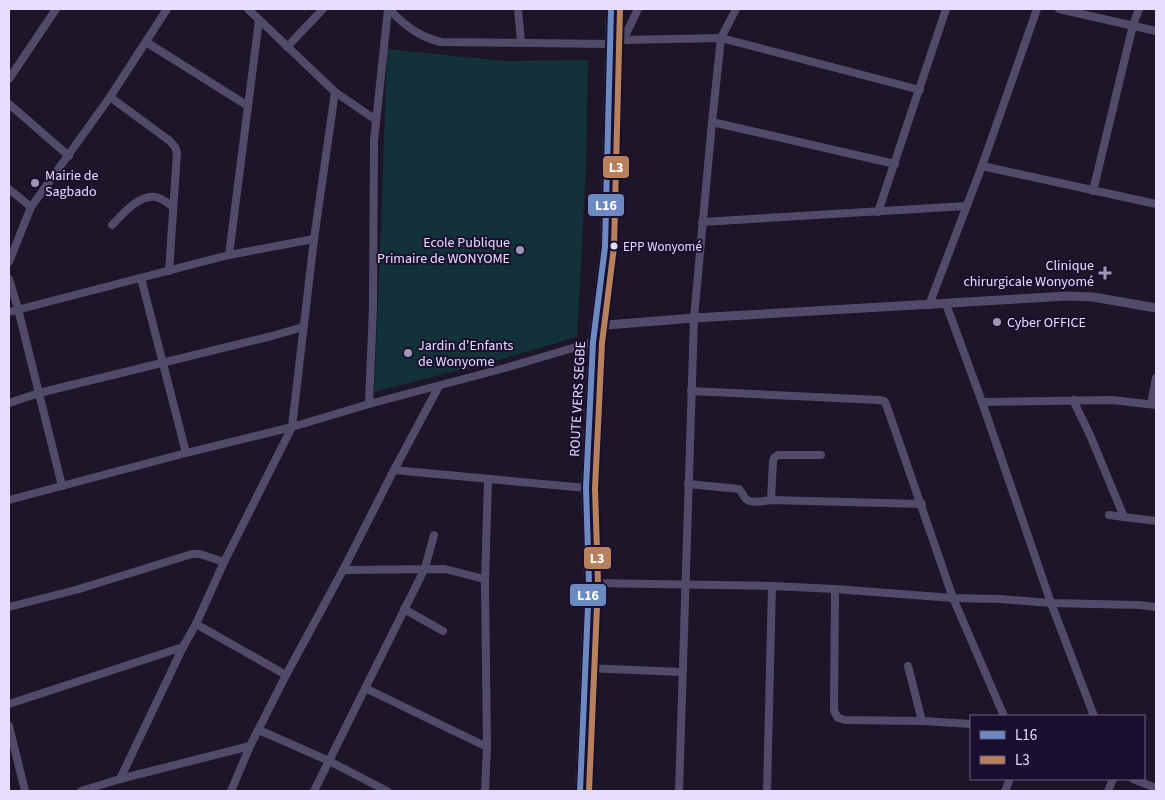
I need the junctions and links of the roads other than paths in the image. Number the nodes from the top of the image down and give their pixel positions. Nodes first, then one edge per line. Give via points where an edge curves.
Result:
1 (56, 9) edge
2 (167, 9) edge
3 (248, 9) edge
4 (323, 9) edge
5 (389, 9) edge
6 (518, 9) edge
7 (611, 9) edge
8 (638, 9) edge
9 (736, 9) edge
10 (946, 9) edge
11 (1037, 9) edge
12 (1059, 9) edge
13 (1139, 9) edge
14 (260, 20) junction
15 (1132, 25) junction
16 (1156, 31) edge
17 (721, 38) junction
18 (623, 40) junction
19 (146, 42) junction
20 (521, 42) junction
21 (610, 44) junction
22 (287, 46) junction
23 (9, 80) edge
24 (920, 90) junction
25 (334, 92) junction
26 (110, 97) junction
27 (9, 104) edge
28 (248, 106) junction
29 (376, 120) junction
30 (712, 122) junction
31 (69, 156) junction
32 (895, 164) junction
33 (982, 166) junction
34 (9, 189) edge
35 (1093, 191) junction
36 (1156, 204) edge
37 (966, 206) junction
38 (31, 207) junction
39 (173, 207) junction
40 (878, 212) junction
41 (702, 222) junction
42 (112, 225) dead end
43 (314, 239) junction
44 (229, 255) junction
45 (9, 262) edge
46 (169, 271) junction
47 (141, 278) junction
48 (9, 279) edge
49 (946, 304) junction
50 (929, 305) junction
51 (1156, 308) edge
52 (18, 309) junction
53 (9, 312) edge
54 (694, 318) junction
55 (594, 326) junction
56 (303, 327) junction
57 (593, 342) junction
58 (162, 362) junction
59 (1156, 378) edge
60 (439, 386) junction
61 (691, 391) junction
62 (39, 393) junction
63 (1073, 400) junction
64 (982, 402) junction
65 (9, 403) edge
66 (369, 404) junction
67 (1154, 405) edge
68 (292, 427) junction
69 (186, 453) junction
70 (821, 455) dead end
71 (394, 470) junction
72 (488, 479) junction
73 (688, 484) junction
74 (62, 486) junction
75 (586, 488) junction
76 (9, 500) edge
77 (771, 500) junction
78 (922, 504) junction
79 (1109, 515) dead end
80 (1124, 517) junction
81 (1156, 521) edge
82 (434, 535) dead end
83 (224, 562) junction
84 (425, 568) junction
85 (343, 570) junction
86 (485, 583) junction
87 (589, 583) junction
88 (685, 584) junction
89 (772, 586) junction
90 (834, 588) junction
91 (953, 598) junction
92 (1051, 603) junction
93 (9, 607) edge
94 (1156, 608) edge
95 (404, 609) junction
96 (196, 624) junction
97 (443, 631) dead end
98 (183, 647) junction
99 (908, 666) dead end
100 (585, 668) junction
101 (682, 672) junction
102 (286, 675) junction
103 (365, 688) junction
104 (9, 704) edge
105 (1004, 715) edge
106 (1094, 715) edge
107 (922, 721) junction
108 (970, 724) edge
109 (9, 726) edge
110 (258, 730) junction
111 (250, 746) junction
112 (488, 747) junction
113 (329, 761) junction
114 (120, 779) junction
115 (1136, 780) edge
116 (1156, 788) edge
117 (24, 791) edge
118 (81, 791) edge
119 (230, 791) edge
120 (314, 791) edge
121 (387, 791) edge
122 (486, 791) edge
123 (580, 791) edge
124 (679, 791) edge
125 (767, 791) edge

1 - 23 street
2 - 19 street
3 - 14 street
4 - 22 street
5 - 20 street via 419,34 441,42
5 - 29 street
6 - 20 street
7 - 21 main road, ROUTE VERS SEGBE
8 - 18 street
9 - 17 street
10 - 24 street
11 - 33 street
12 - 15 street
13 - 15 street
14 - 22 street
14 - 28 street
15 - 16 street
15 - 35 street
17 - 18 street
17 - 24 street
17 - 30 street
18 - 21 street
19 - 26 street
19 - 28 street
20 - 21 street
21 - 55 main road, ROUTE VERS SEGBE via 605,247
22 - 25 street
24 - 32 street
25 - 29 street
25 - 43 street
26 - 31 street
26 - 39 street via 175,147
27 - 31 street
28 - 44 street
29 - 66 street
30 - 32 street
30 - 41 street
31 - 38 street
32 - 40 street
33 - 35 street
33 - 37 street
34 - 38 street
35 - 36 street
37 - 40 street
37 - 50 street
38 - 45 street
39 - 42 street via 154,196 146,198 134,203
39 - 46 street
40 - 41 street
41 - 54 street
43 - 44 street
43 - 56 street
44 - 46 street
46 - 47 street
47 - 52 street
47 - 58 street
48 - 52 street
49 - 50 street
49 - 51 street via 1068,296
49 - 64 street
50 - 54 street
52 - 53 street
52 - 62 street
54 - 55 street
54 - 61 street
55 - 57 main road, ROUTE VERS SEGBE
56 - 58 street
56 - 68 street
57 - 60 street
57 - 75 main road, ROUTE VERS SEGBE
58 - 62 street
58 - 69 street
59 - 67 street
60 - 66 street
60 - 71 street
61 - 73 street
61 - 78 street via 884,401
62 - 65 street
62 - 74 street
63 - 64 street
63 - 67 street
63 - 80 street
64 - 92 street
66 - 68 street
68 - 69 street
68 - 83 street
69 - 74 street
70 - 77 street via 778,455 774,458
71 - 72 street
71 - 85 street
72 - 75 street
72 - 86 street
73 - 77 street via 739,488 750,501
73 - 88 street
74 - 76 street
75 - 87 main road, ROUTE VERS SEGBE
77 - 78 street
78 - 91 street
79 - 80 street
80 - 81 street
82 - 84 street
83 - 93 street via 192,554
83 - 96 street
84 - 85 street
84 - 86 street via 450,570 484,579
84 - 95 street
85 - 102 street
86 - 112 street
87 - 88 street
87 - 100 main road, ROUTE VERS SEGBE
88 - 89 street
88 - 101 street
89 - 90 street
89 - 125 street
90 - 91 street
90 - 107 street via 834,711 838,718
91 - 92 street
91 - 105 street
92 - 94 street
92 - 106 street
95 - 97 street
95 - 103 street
96 - 98 street
96 - 102 street
98 - 104 street
98 - 114 street
99 - 107 street
100 - 101 street
100 - 123 main road, ROUTE VERS SEGBE
101 - 124 street
102 - 110 street
103 - 112 street
103 - 113 street
107 - 108 street
109 - 117 street
110 - 111 street
110 - 113 street
111 - 114 street
111 - 119 street
112 - 122 street
113 - 120 street
113 - 121 street
114 - 118 street
115 - 116 street

